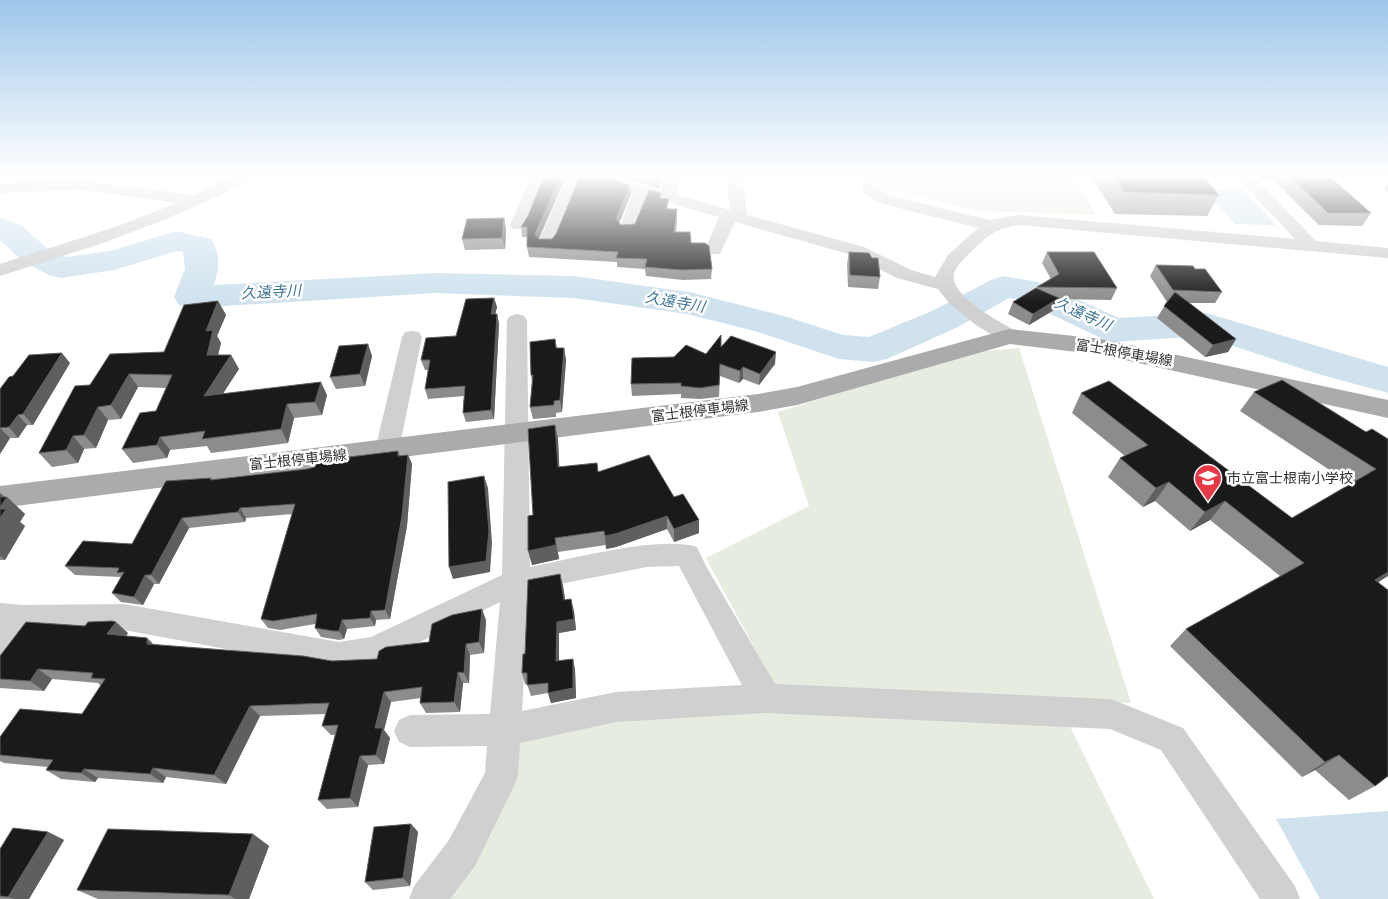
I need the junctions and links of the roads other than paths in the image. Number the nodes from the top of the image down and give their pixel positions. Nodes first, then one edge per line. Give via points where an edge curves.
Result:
1 (155, 218) edge
2 (522, 218) edge
3 (558, 218) edge
4 (632, 218) edge
5 (733, 218) edge
6 (737, 218) edge
7 (959, 218) edge
8 (1284, 218) edge
9 (519, 225) dead end
10 (992, 226) junction
11 (628, 229) edge
12 (548, 243) edge
13 (1310, 245) junction
14 (714, 250) dead end
15 (1388, 253) edge
16 (0, 270) edge
17 (951, 292) junction
18 (517, 320) dead end
19 (999, 330) junction
20 (412, 337) dead end
21 (1388, 409) edge
22 (517, 433) junction
23 (387, 450) junction
24 (0, 497) edge
25 (516, 581) junction
26 (12, 617) edge
27 (0, 650) edge
28 (766, 698) junction
29 (505, 730) junction
30 (410, 731) dead end
31 (427, 899) edge
32 (1282, 899) edge

1 - 16 street
2 - 9 street
3 - 12 street
4 - 11 street
5 - 14 street
6 - 17 street via 858,251
7 - 10 street
8 - 13 street
10 - 13 street via 1019,220
10 - 17 street via 945,272
13 - 15 street
17 - 19 street
18 - 22 street
19 - 21 main road, 富士根停車場線 via 1102,346
19 - 22 main road, 富士根停車場線 via 852,381 768,402
20 - 23 street
22 - 23 main road, 富士根停車場線
22 - 25 street
23 - 24 main road, 富士根停車場線
25 - 26 street via 374,650 339,656 124,617
25 - 28 street via 647,556 688,555
25 - 29 street
26 - 27 street
28 - 29 street via 616,707
28 - 32 street via 1110,714 1172,739
29 - 30 street
29 - 31 street via 501,776 462,853

